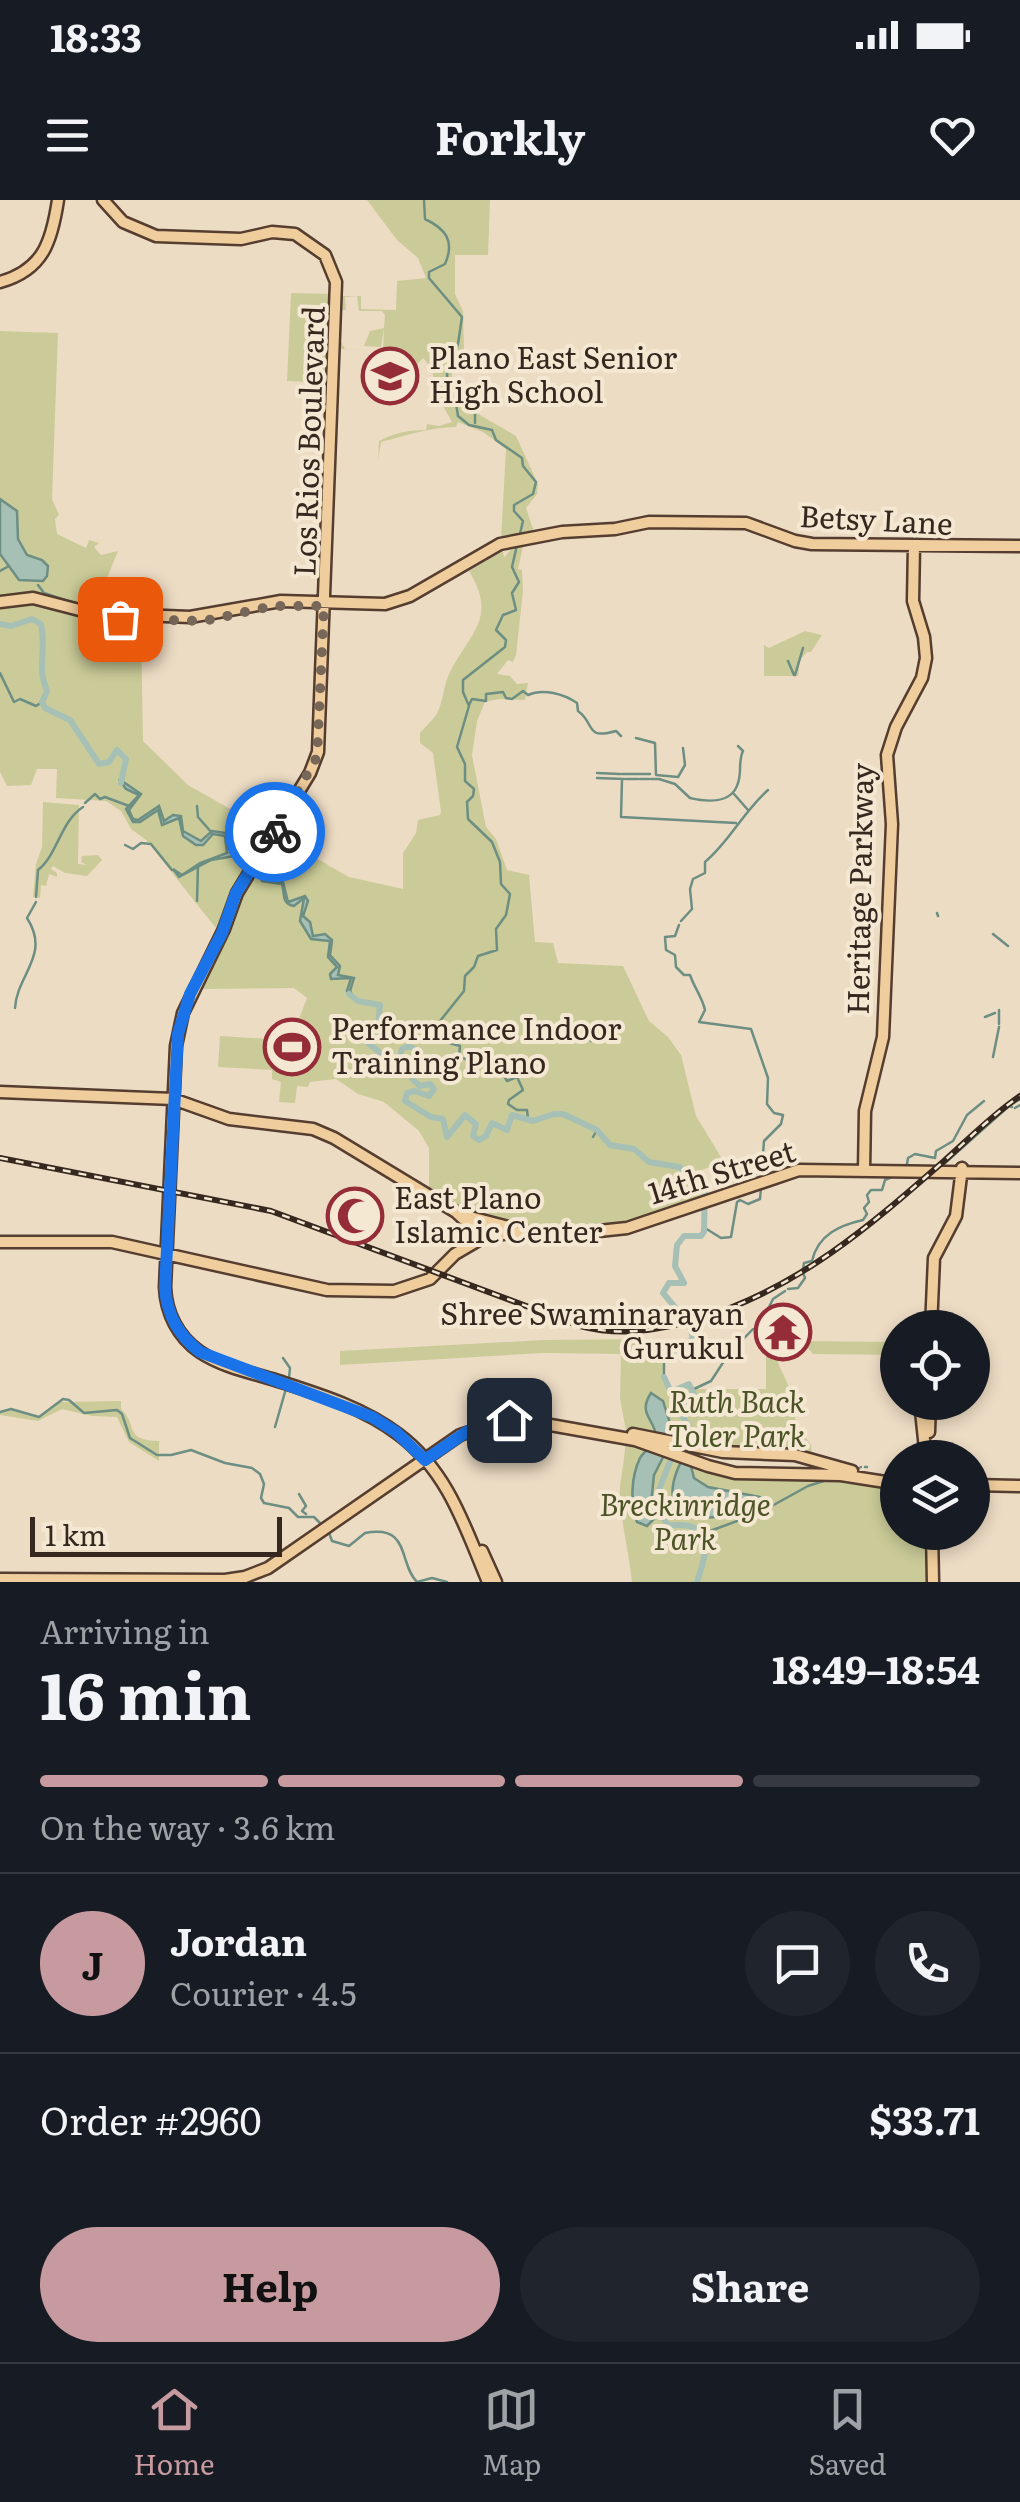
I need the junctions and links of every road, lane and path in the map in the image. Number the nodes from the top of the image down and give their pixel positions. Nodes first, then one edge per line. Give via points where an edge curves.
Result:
1 (55, 200) edge
2 (106, 200) edge
3 (1, 279) edge
4 (914, 548) junction
5 (1020, 549) edge
6 (0, 604) edge
7 (326, 604) junction
8 (0, 1094) edge
9 (175, 1101) junction
10 (864, 1167) junction
11 (963, 1170) junction
12 (1014, 1170) edge
13 (432, 1199) junction
14 (456, 1212) junction
15 (513, 1228) junction
16 (580, 1230) junction
17 (472, 1236) junction
18 (0, 1240) edge
19 (169, 1253) junction
20 (935, 1310) edge
21 (641, 1438) junction
22 (425, 1456) junction
23 (880, 1477) edge
24 (880, 1479) edge
25 (990, 1482) edge
26 (1020, 1483) edge
27 (935, 1550) edge
28 (0, 1577) edge
29 (490, 1579) edge
30 (936, 1582) edge

1 - 3 main road via 46,248 24,272
2 - 7 main road, Los Rios Boulevard via 128,220 155,231 242,234 285,228 320,244 332,260 340,287
4 - 5 main road, Betsy Lane
4 - 7 main road, Betsy Lane via 804,543 746,522 616,528 491,551 405,604
4 - 10 main road, Heritage Parkway via 913,601 926,658 887,754 892,824 883,1037 868,1096
6 - 7 main road, Betsy Lane via 33,598 91,614 190,617 281,603
7 - 9 main road, Los Rios Boulevard via 317,757 243,886 190,1005
8 - 9 main road
9 - 13 main road via 239,1123 326,1134
9 - 19 main road, Los Rios Boulevard
10 - 11 main road, 14th Street
10 - 16 main road, 14th Street via 799,1170 618,1230
11 - 12 main road, 14th Street
11 - 20 main road via 961,1219 940,1256
13 - 14 main road
13 - 17 main road via 460,1218
14 - 15 main road
14 - 17 main road
15 - 16 main road, 14th Street
15 - 17 main road
16 - 17 main road, 14th Street
17 - 19 main road via 421,1278 389,1287 322,1285
18 - 19 main road via 105,1240
19 - 22 main road, Los Rios Boulevard via 172,1321 200,1352 373,1415
21 - 22 main road via 524,1416 492,1418
21 - 23 main road via 788,1454
21 - 24 main road via 742,1474
22 - 28 main road via 268,1568 239,1579
22 - 29 main road via 460,1502
25 - 26 main road
27 - 30 main road

